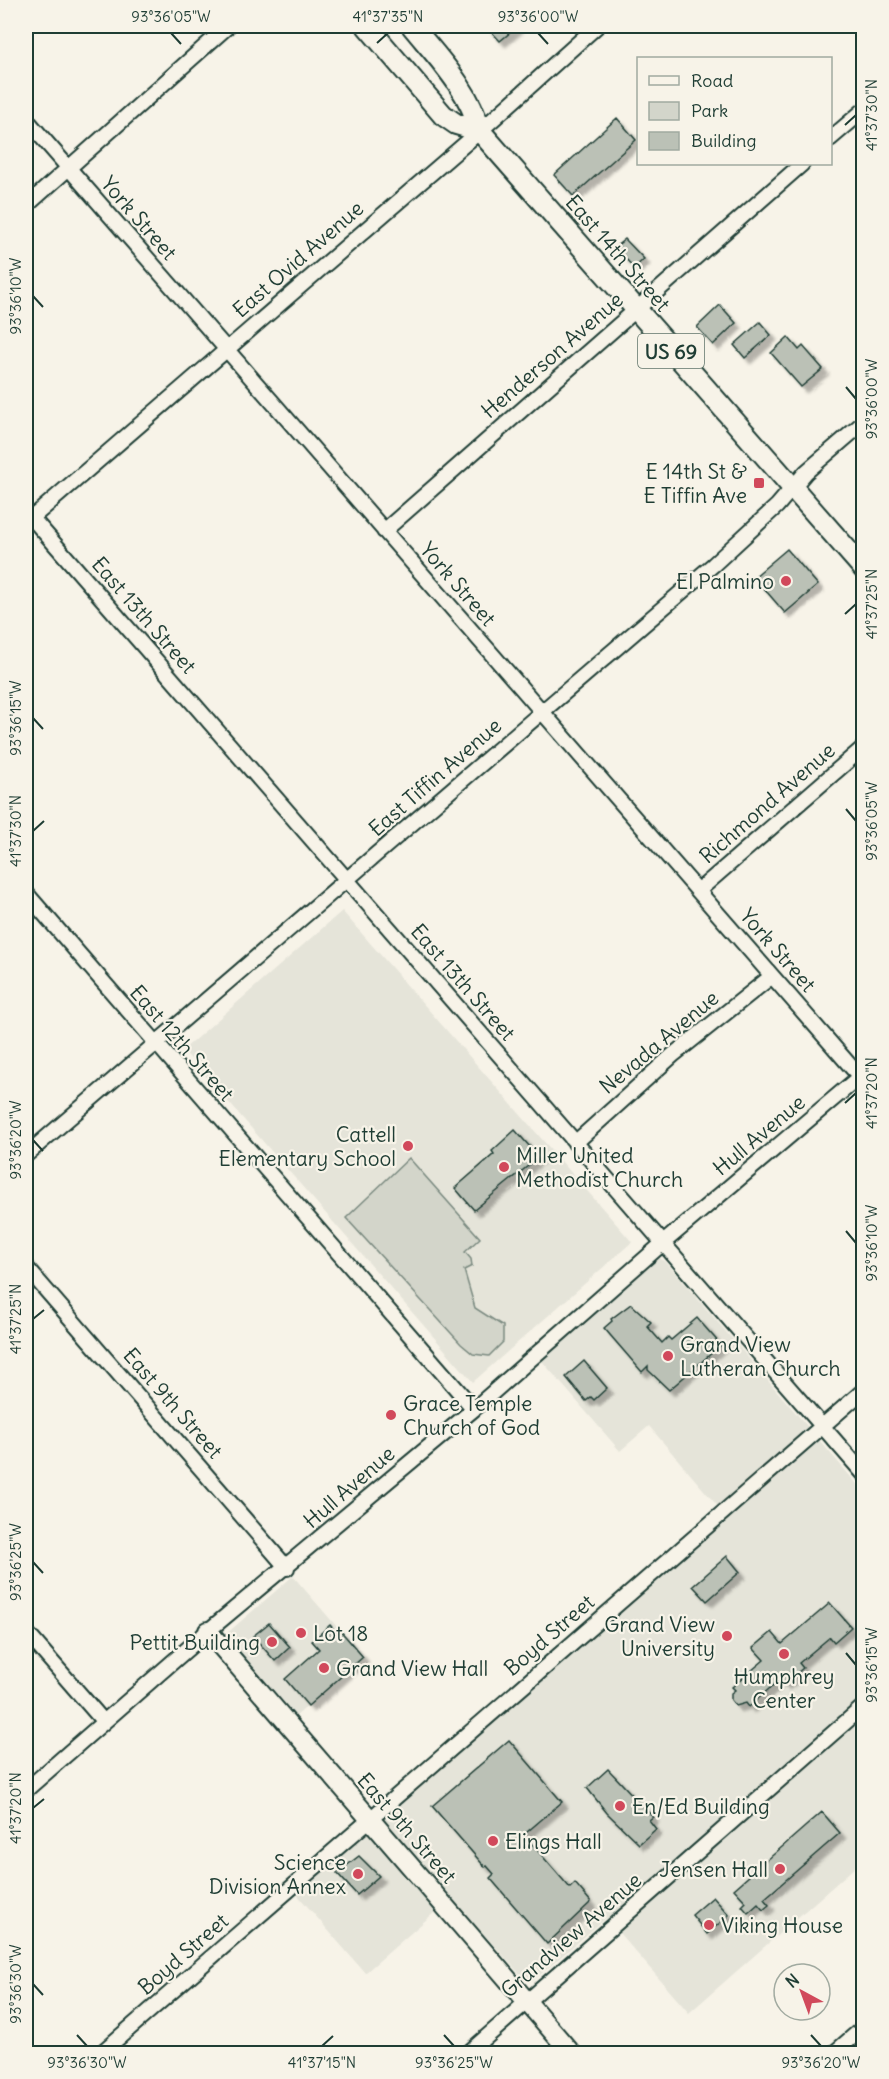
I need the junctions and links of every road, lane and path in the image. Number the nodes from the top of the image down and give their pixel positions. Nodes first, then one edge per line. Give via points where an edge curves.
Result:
1 (228, 26) edge
2 (367, 26) edge
3 (412, 26) edge
4 (597, 26) edge
5 (864, 110) edge
6 (26, 119) edge
7 (480, 131) junction
8 (832, 138) edge
9 (801, 165) edge
10 (68, 169) junction
11 (26, 206) edge
12 (636, 310) junction
13 (225, 349) junction
14 (864, 422) edge
15 (791, 489) junction
16 (29, 520) edge
17 (384, 531) junction
18 (864, 569) edge
19 (542, 712) junction
20 (864, 747) edge
21 (347, 881) junction
22 (698, 891) junction
23 (26, 893) edge
24 (772, 976) junction
25 (156, 1046) junction
26 (862, 1075) edge
27 (575, 1143) junction
28 (26, 1155) edge
29 (663, 1243) junction
30 (26, 1268) edge
31 (864, 1390) edge
32 (474, 1409) junction
33 (822, 1426) junction
34 (864, 1474) edge
35 (287, 1568) junction
36 (208, 1631) junction
37 (26, 1632) edge
38 (864, 1706) edge
39 (104, 1722) junction
40 (26, 1790) edge
41 (370, 1820) junction
42 (527, 2001) junction
43 (864, 2027) edge
44 (100, 2054) edge
45 (467, 2054) edge
46 (572, 2054) edge
47 (833, 2054) edge

1 - 10 street
2 - 7 main road, East 14th Street / US 69 via 443,115 456,124
3 - 7 main road, East 14th Street / US 69 via 466,93
4 - 7 street, East Ovid Avenue
5 - 8 street
6 - 10 street, York Street
7 - 12 main road, East 14th Street / US 69
7 - 13 street, East Ovid Avenue
9 - 12 street, Henderson Avenue
10 - 11 street
10 - 13 street, York Street
12 - 15 main road, East 14th Street / US 69
12 - 17 street, Henderson Avenue
13 - 16 street, East Ovid Avenue
13 - 17 street, York Street
14 - 15 street, East Tiffin Avenue
15 - 18 main road, East 14th Street / US 69
15 - 19 street, East Tiffin Avenue via 713,565
16 - 21 street, East 13th Street
17 - 19 street, York Street
19 - 21 street, East Tiffin Avenue
19 - 22 street, York Street
20 - 22 street, Richmond Avenue
21 - 25 street, East Tiffin Avenue
21 - 27 street, East 13th Street
22 - 24 street, York Street
23 - 25 street, East 12th Street
24 - 26 street, York Street
24 - 27 street, Nevada Avenue via 673,1055
25 - 28 street, East Tiffin Avenue
25 - 32 street, East 12th Street
26 - 29 street, Hull Avenue
27 - 29 street, East 13th Street
29 - 32 street, Hull Avenue
29 - 33 street, East 13th Street
30 - 35 street, East 9th Street
31 - 33 street, Boyd Street
32 - 35 street, Hull Avenue
33 - 34 street, East 13th Street
33 - 41 street, Boyd Street
35 - 36 street, Hull Avenue
36 - 39 street, Hull Avenue
36 - 41 street, East 9th Street
37 - 39 street
38 - 42 street, Grandview Avenue
39 - 40 street, Hull Avenue
41 - 42 street, East 9th Street
41 - 44 street, Boyd Street
42 - 45 street, Grandview Avenue
42 - 46 street, East 9th Street
43 - 47 street

